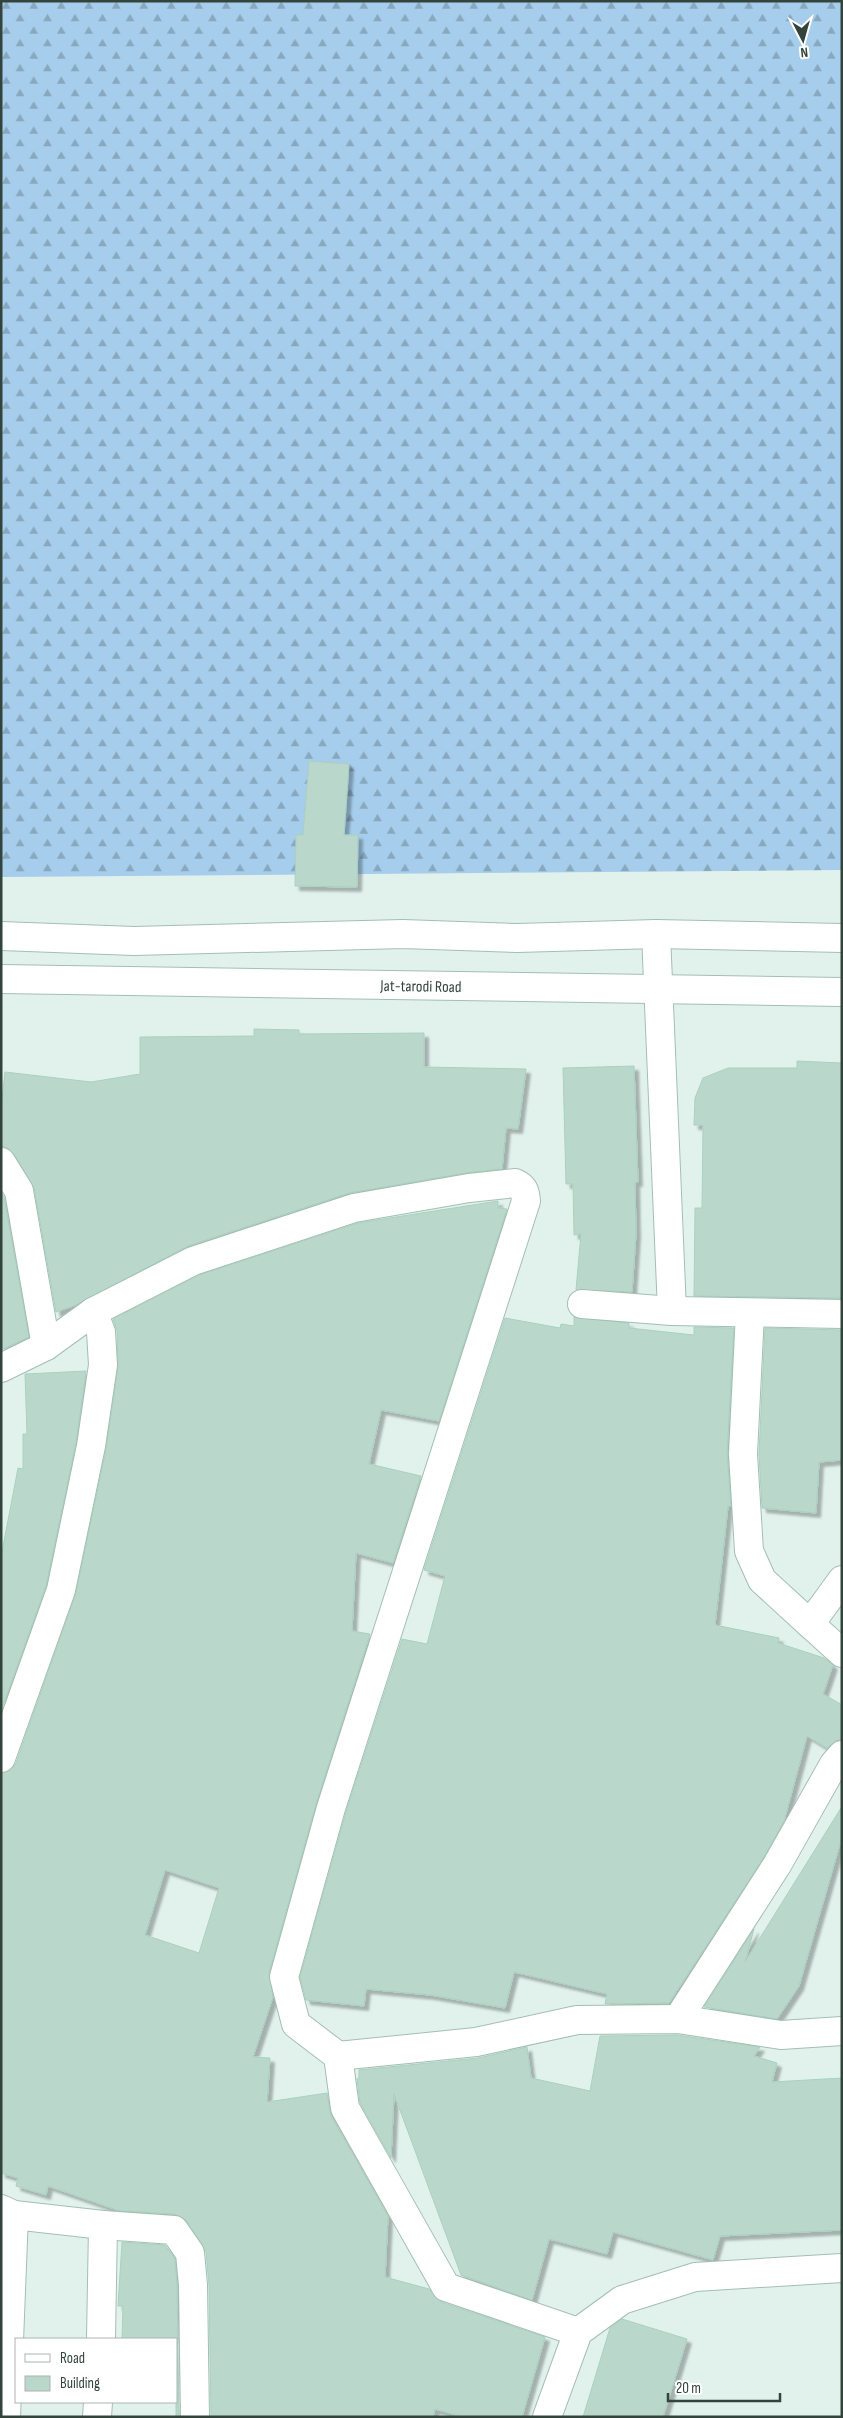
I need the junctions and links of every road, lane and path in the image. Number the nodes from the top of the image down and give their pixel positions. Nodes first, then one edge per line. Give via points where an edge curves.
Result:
1 (656, 934) junction
2 (1, 936) edge
3 (842, 938) edge
4 (1, 979) edge
5 (658, 989) junction
6 (842, 992) edge
7 (1, 1162) edge
8 (582, 1304) dead end
9 (672, 1311) junction
10 (92, 1312) junction
11 (750, 1313) junction
12 (842, 1314) edge
13 (46, 1346) junction
14 (1, 1368) edge
15 (842, 1580) edge
16 (810, 1624) junction
17 (842, 1653) edge
18 (842, 1755) edge
19 (1, 1758) edge
20 (678, 2019) junction
21 (842, 2031) edge
22 (338, 2056) junction
23 (8, 2212) edge
24 (103, 2225) junction
25 (842, 2268) edge
26 (578, 2332) junction
27 (101, 2338) edge
28 (98, 2403) edge
29 (6, 2417) edge
30 (97, 2417) edge
31 (195, 2417) edge
32 (547, 2417) edge

1 - 2 street via 517,938 357,934 134,941
1 - 3 street
1 - 5 street
4 - 5 street, Jat-tarodi Road
5 - 6 street, Jat-tarodi Road
5 - 9 street
7 - 13 street via 19,1191
8 - 9 street
9 - 11 street
10 - 13 street
10 - 19 street via 101,1332 103,1365 91,1446 61,1590
10 - 22 street via 193,1261 354,1208 515,1183 525,1191 526,1201 330,1808 284,1977 296,2024
11 - 12 street
11 - 16 street via 743,1454 749,1550 762,1580
13 - 14 street
15 - 16 street
16 - 17 street
18 - 20 street via 777,1865
20 - 21 street via 781,2035
20 - 22 street via 577,2020 476,2042
22 - 26 street via 345,2108 446,2287
23 - 24 street
23 - 29 street
24 - 27 street
24 - 31 street via 174,2230 190,2253
25 - 26 street via 695,2277 622,2300
26 - 32 street
28 - 30 street

